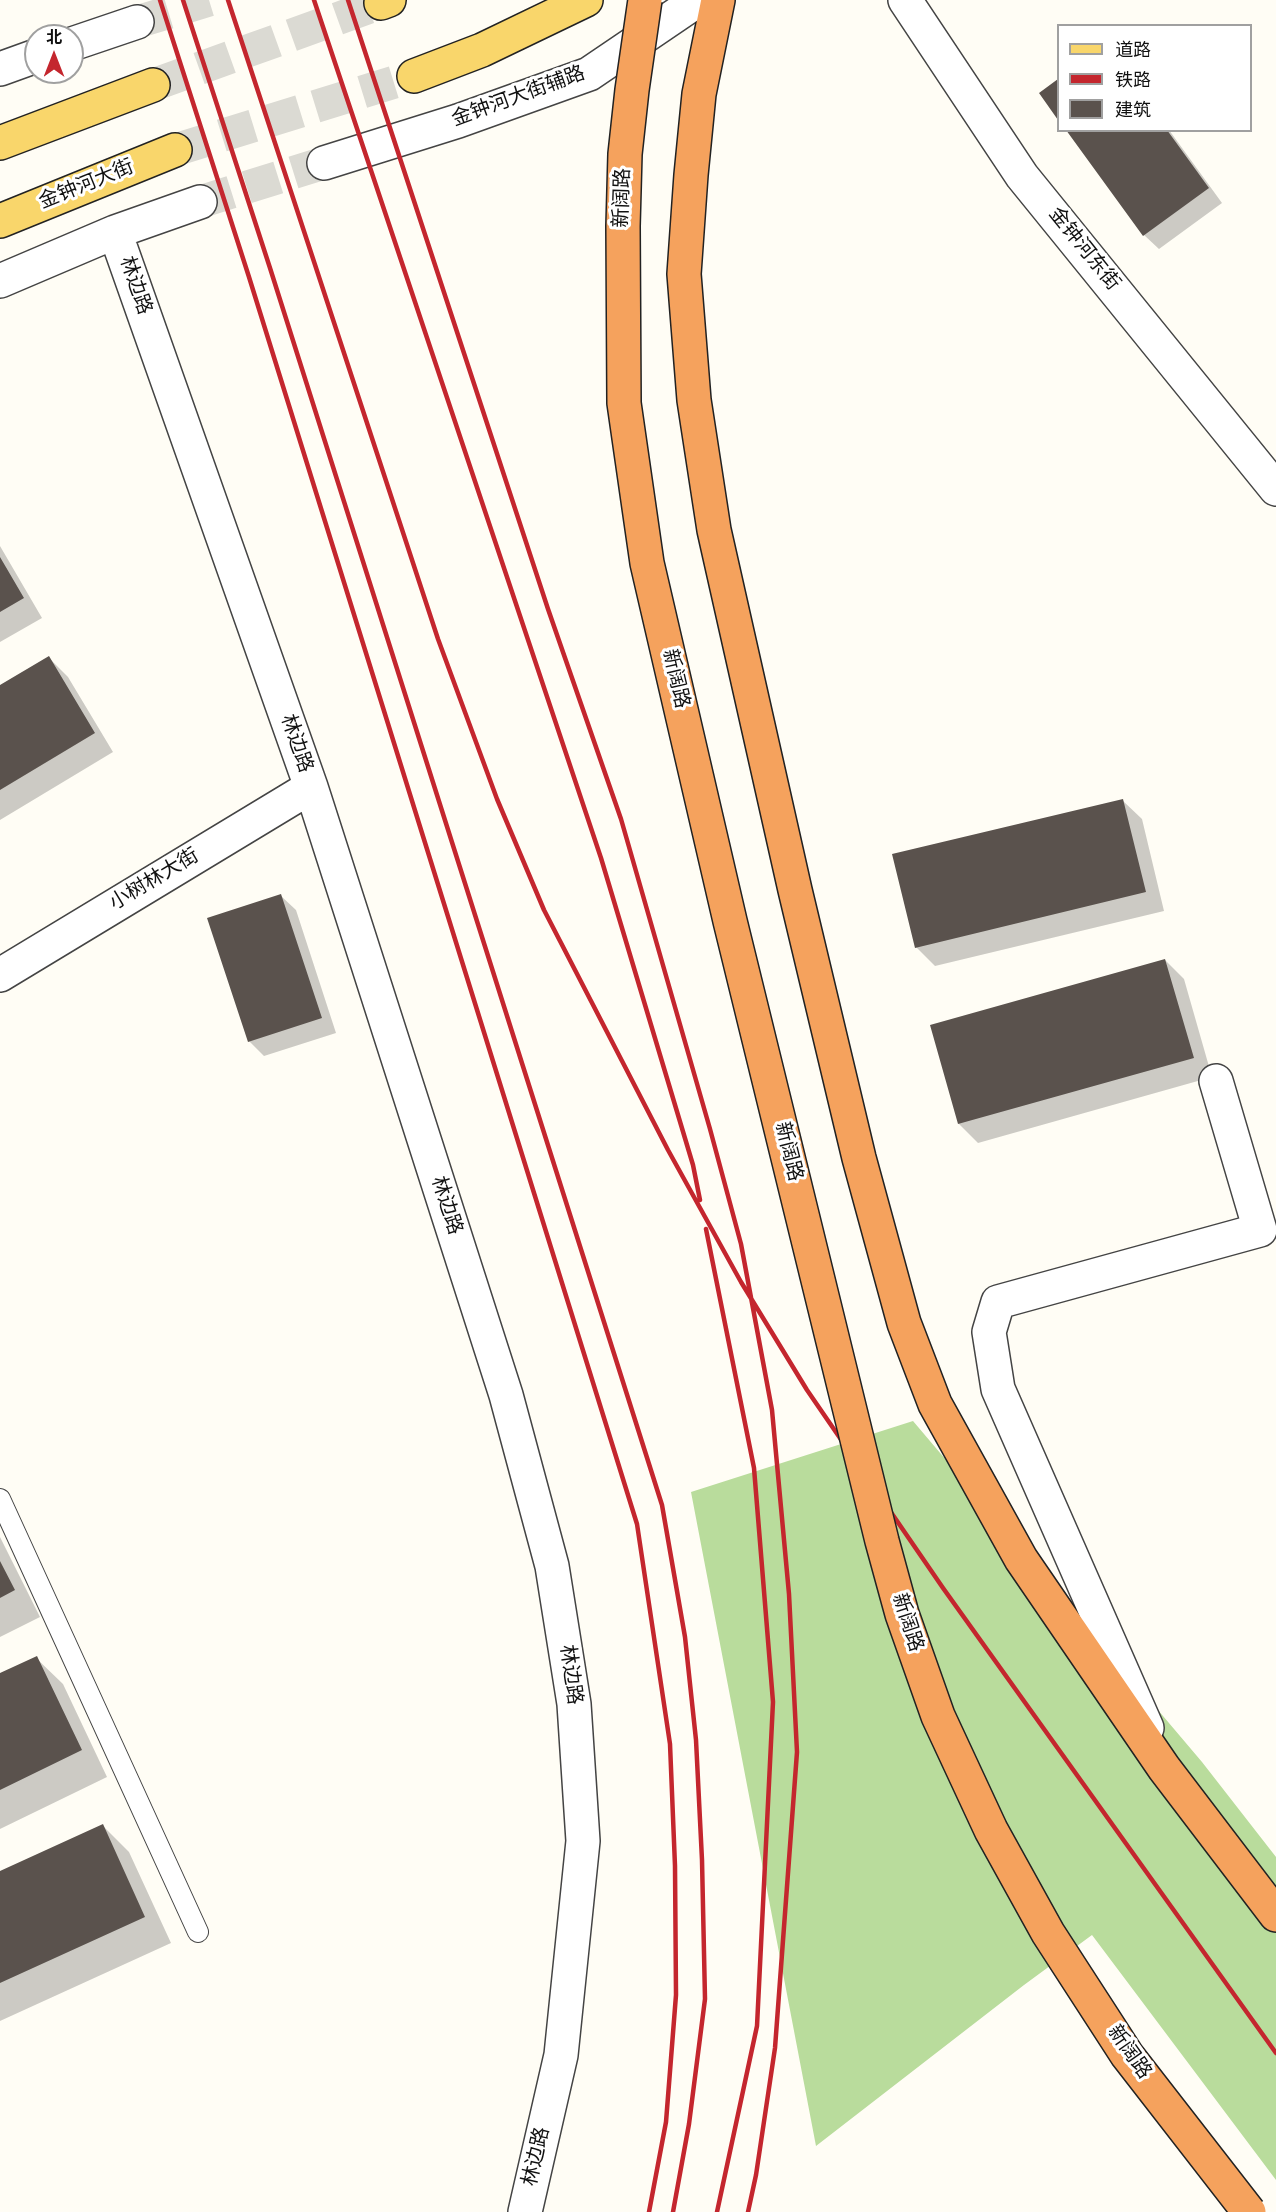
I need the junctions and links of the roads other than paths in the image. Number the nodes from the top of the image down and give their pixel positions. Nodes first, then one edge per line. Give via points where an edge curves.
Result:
1 (586, 0) edge
2 (645, 0) edge
3 (698, 0) edge
4 (718, 0) edge
5 (905, 0) edge
6 (137, 22) tunnel mouth
7 (84, 40) edge
8 (24, 60) edge
9 (0, 69) edge
10 (414, 76) tunnel mouth
11 (153, 86) tunnel mouth
12 (0, 143) edge
13 (175, 150) tunnel mouth
14 (324, 163) tunnel mouth
15 (200, 202) tunnel mouth
16 (0, 221) edge
17 (115, 232) junction
18 (0, 281) edge
19 (1276, 489) edge
20 (311, 788) junction
21 (0, 975) edge
22 (1216, 1081) dead end
23 (0, 1499) edge
24 (1164, 1768) junction
25 (1276, 1915) edge
26 (198, 1932) dead end
27 (525, 2212) edge
28 (1249, 2212) edge

1 - 10 main road via 483,50
2 - 28 highway, 新阔路, bridge via 628,122 622,226 624,403 647,563 882,1541 902,1614 938,1716 997,1840 1048,1933 1126,2055
3 - 14 street, 金钟河大街辅路 via 589,74
4 - 24 highway via 699,94 684,274 694,400 714,530 859,1158 904,1323 935,1404 1021,1559
5 - 19 street, 金钟河东街 via 1022,176
6 - 7 street
8 - 9 street
11 - 12 main road
13 - 16 main road, 金钟河大街
15 - 17 street
17 - 18 street
17 - 20 street, 林边路
20 - 21 street, 小树林大街
20 - 27 street, 林边路 via 506,1395 552,1566 574,1704 583,1841 561,2055
22 - 24 street via 1260,1230 998,1302 989,1332 998,1389
23 - 26 lane
24 - 25 highway

